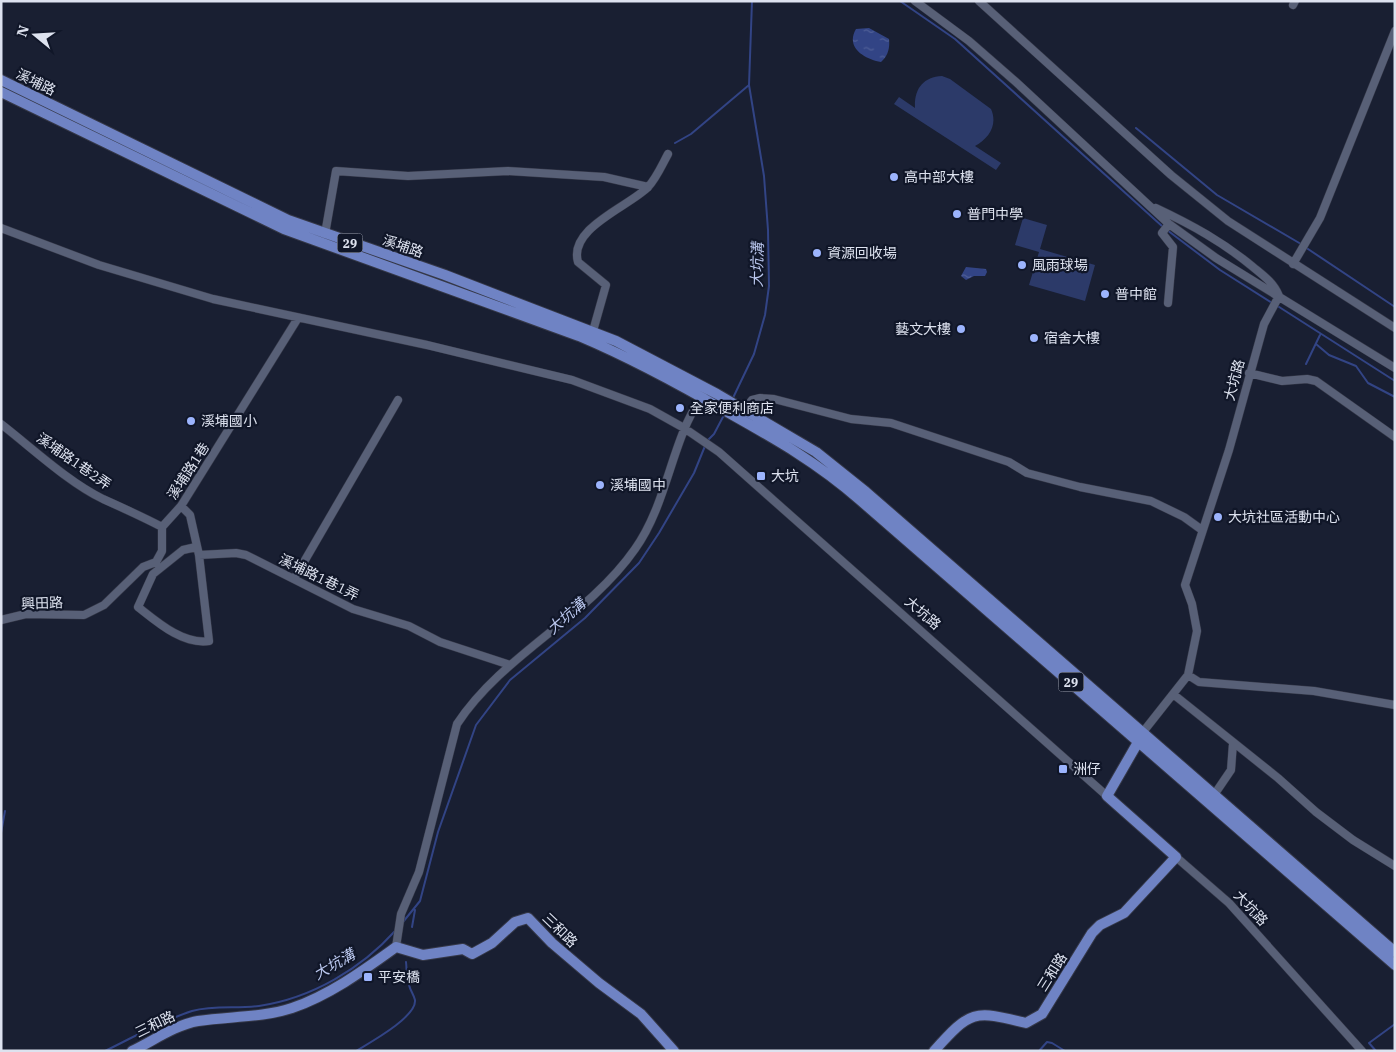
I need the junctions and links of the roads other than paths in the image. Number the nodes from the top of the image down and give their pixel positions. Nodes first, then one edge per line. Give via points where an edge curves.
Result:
1 (915, 1) edge
2 (979, 1) edge
3 (1395, 31) edge
4 (1, 80) edge
5 (1, 92) edge
6 (668, 154) dead end
7 (648, 187) junction
8 (1148, 204) junction
9 (1169, 224) junction
10 (1, 228) edge
11 (325, 234) junction
12 (1293, 264) junction
13 (1279, 296) junction
14 (1168, 303) dead end
15 (298, 318) junction
16 (1395, 328) edge
17 (593, 331) junction
18 (1395, 368) edge
19 (1249, 373) junction
20 (703, 392) junction
21 (398, 400) dead end
22 (739, 413) junction
23 (1, 424) edge
24 (684, 428) junction
25 (1395, 436) edge
26 (181, 506) junction
27 (162, 528) junction
28 (1202, 530) junction
29 (197, 551) junction
30 (294, 579) junction
31 (1, 620) edge
32 (510, 665) junction
33 (1188, 675) junction
34 (1173, 694) junction
35 (1395, 704) edge
36 (1141, 737) junction
37 (1234, 743) junction
38 (1214, 795) junction
39 (1107, 796) junction
40 (1176, 857) junction
41 (1395, 866) edge
42 (397, 942) junction
43 (1395, 952) edge
44 (1395, 966) edge
45 (132, 1051) edge
46 (674, 1051) edge
47 (934, 1051) edge
48 (1362, 1051) edge

1 - 8 street via 969,41
2 - 12 street via 1171,174 1228,221
3 - 12 street via 1320,218
4 - 11 main road, 溪埔路 / 29 via 288,220
5 - 20 main road, 溪埔路 / 29 via 284,229 579,336
6 - 7 street
7 - 11 street via 604,177 508,171 408,176 336,171
7 - 17 street via 594,224 578,248 578,262 606,284
8 - 9 street
8 - 13 street via 1230,247 1275,286
9 - 13 street via 1216,258
9 - 14 street via 1162,233 1173,247
10 - 15 street via 99,266 213,299
11 - 17 main road, 溪埔路 / 29
12 - 16 street
13 - 18 street
13 - 19 street, 大坑路 via 1264,324
15 - 24 street via 572,380 650,409
15 - 26 street, 溪埔路1巷
17 - 20 main road, 溪埔路 / 29
19 - 25 street via 1282,381 1316,381
19 - 28 street, 大坑路 via 1229,450
20 - 22 main road, 溪埔路 / 29
20 - 24 street
21 - 30 street
22 - 28 street via 752,400 774,399 851,419 891,423 1009,462 1027,473 1151,501
22 - 36 main road, 29 via 833,477
23 - 27 street, 溪埔路1巷2弄 via 102,499
24 - 32 street via 654,517 635,549 566,620
24 - 39 street, 大坑路 via 719,452
26 - 27 street, 溪埔路1巷
26 - 29 street, 溪埔路1巷1弄 via 190,515
27 - 31 street, 興田路 via 162,551 156,562 143,567 104,604 84,615 26,614
28 - 33 street, 大坑路 via 1185,585 1196,631
29 - 29 street, 溪埔路1巷1弄 via 183,550 153,574 138,607 165,627 199,642 209,641
29 - 30 street, 溪埔路1巷1弄 via 246,555
30 - 32 street, 溪埔路1巷1弄 via 353,609 409,626 440,642
32 - 42 street via 469,706 457,724 419,872 400,914
33 - 34 street, 大坑路
33 - 35 street via 1199,682 1314,691
34 - 36 street, 大坑路
34 - 37 street
36 - 38 main road, 29
36 - 39 main road, 大坑路
36 - 44 main road, 29
37 - 38 street via 1231,770
37 - 41 street via 1352,840
38 - 43 main road, 29
39 - 40 main road, 大坑路
40 - 47 main road, 三和路 via 1124,913 1100,925 1092,933 1042,1014 1026,1024 994,1015 976,1014 966,1019
40 - 48 street, 大坑路 via 1229,903
42 - 45 main road, 三和路 via 345,983 294,1007 267,1014 191,1023
42 - 46 main road, 三和路 via 423,954 464,949 472,954 492,943 515,922 528,918 599,983 641,1014

